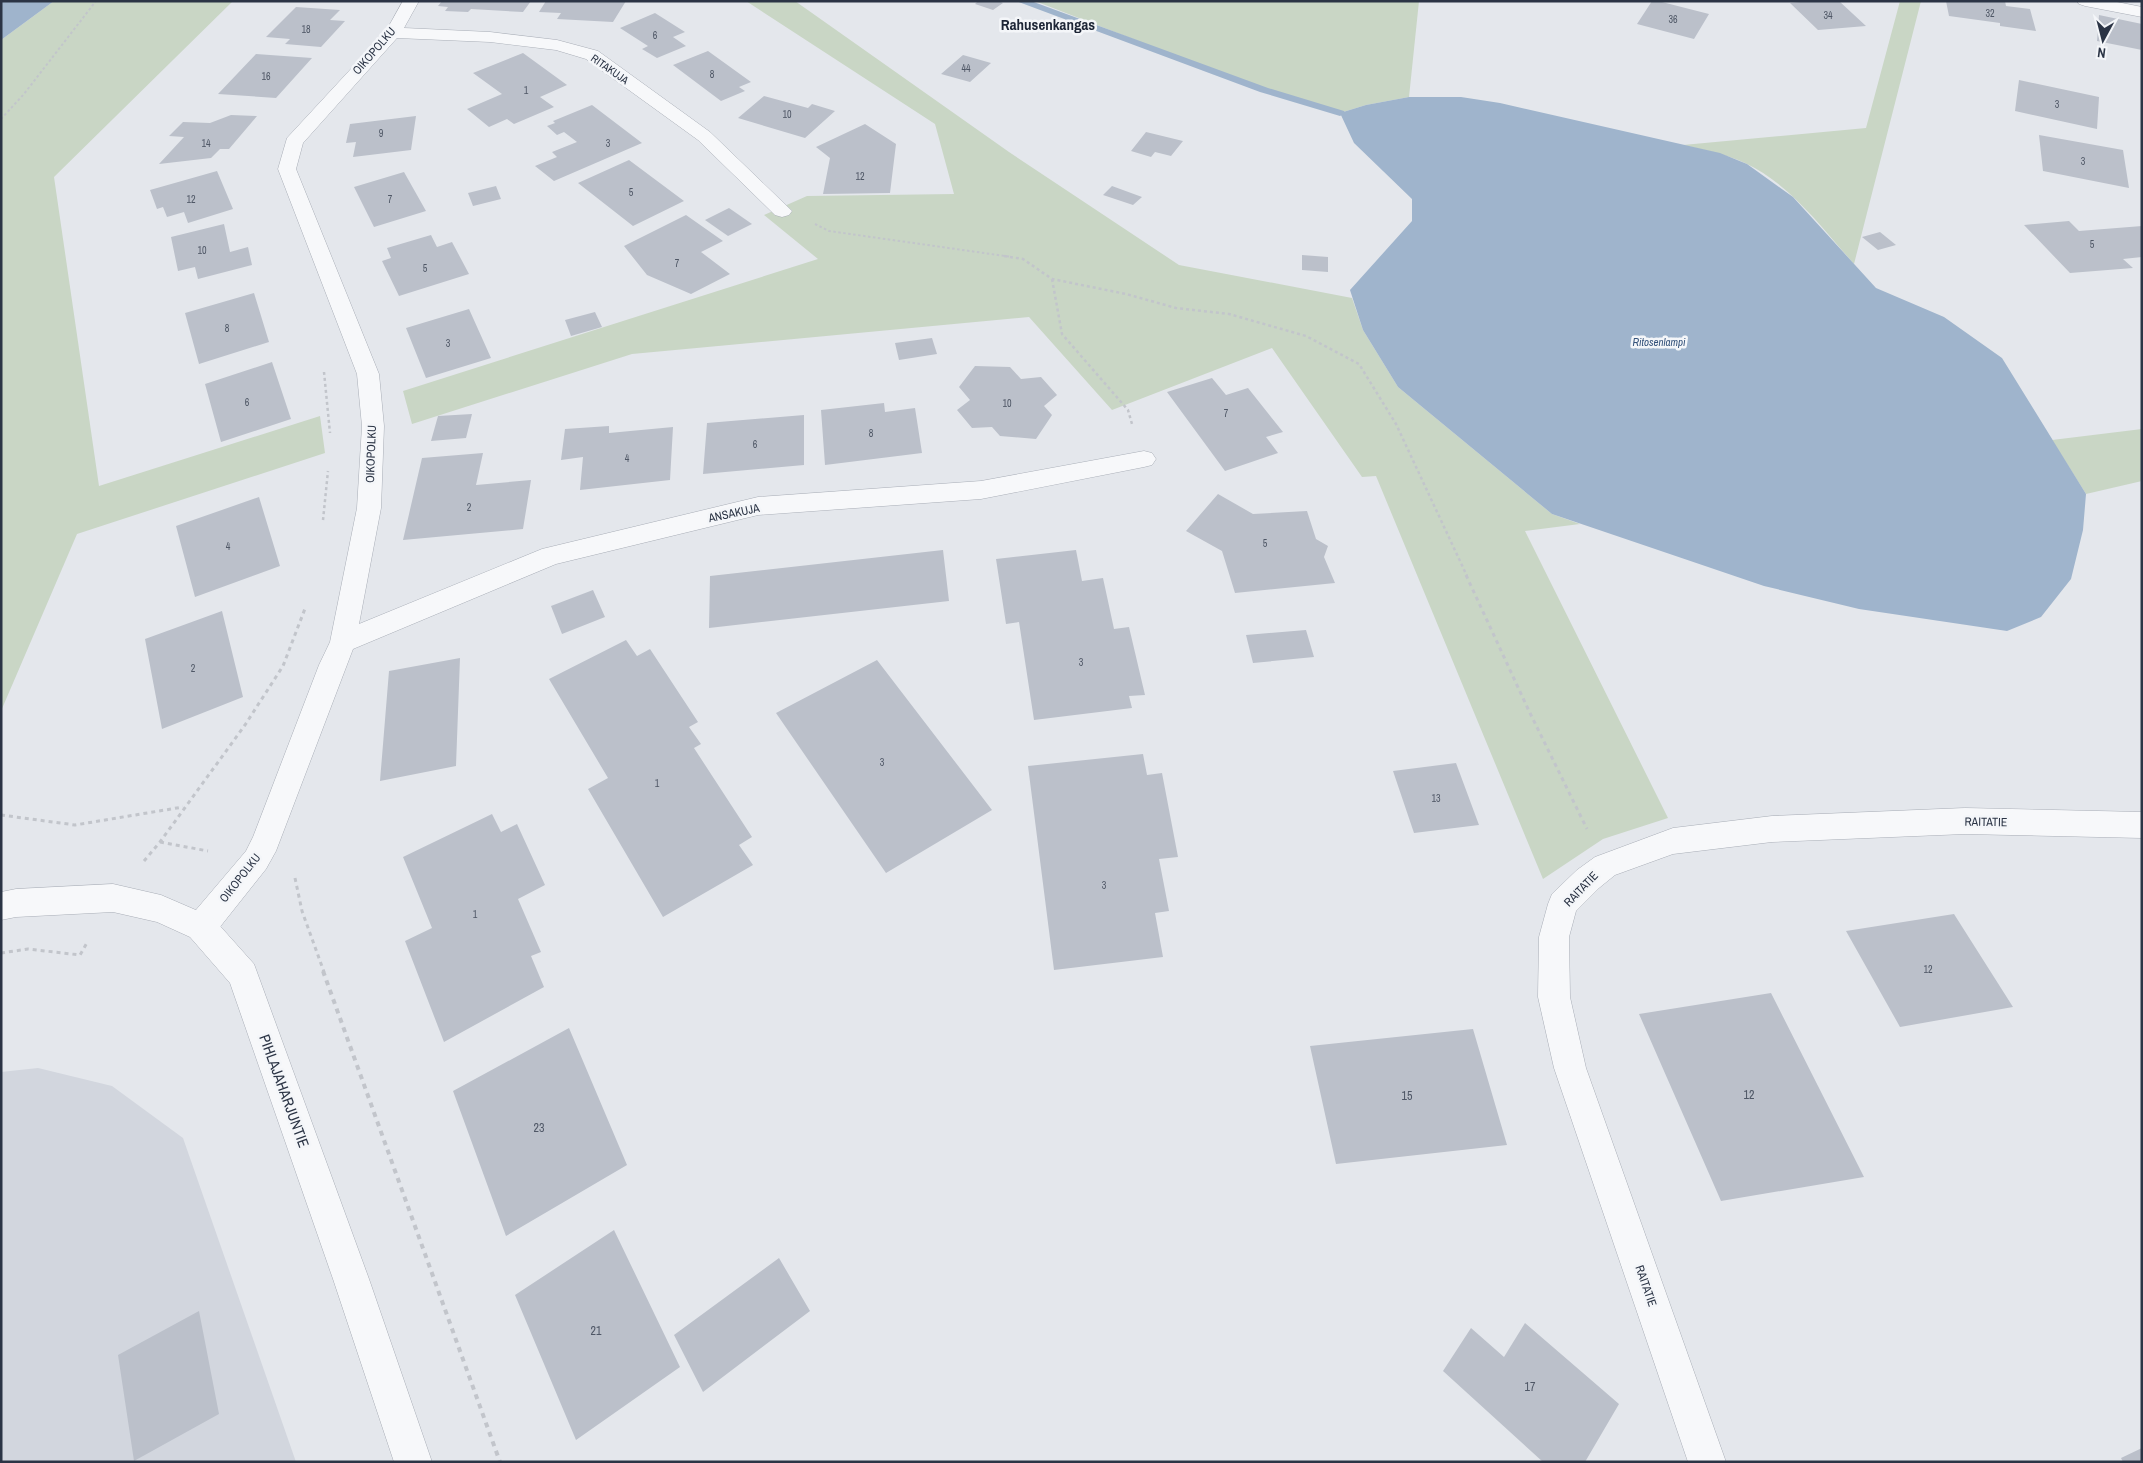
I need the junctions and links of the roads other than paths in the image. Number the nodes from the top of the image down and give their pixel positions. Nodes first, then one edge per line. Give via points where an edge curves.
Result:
1 (410, 1) edge
2 (2085, 1) edge
3 (2142, 12) edge
4 (393, 33) junction
5 (782, 211) road end
6 (1144, 459) road end
7 (343, 642) junction
8 (2142, 825) edge
9 (1, 906) edge
10 (201, 927) junction
11 (413, 1462) edge
12 (1707, 1462) edge

1 - 4 street, OIKOPOLKU
2 - 3 street
4 - 5 street, RITAKUJA via 490,37 557,45 592,55 704,136
4 - 7 street, OIKOPOLKU via 294,142 287,169 368,374 373,426 369,508
6 - 7 street, ANSAKUJA via 981,490 758,506 551,556
7 - 10 street, OIKOPOLKU via 266,842 256,860
8 - 12 street, RAITATIE via 1965,821 1772,829 1673,841 1605,866 1563,904 1554,937 1554,997 1570,1068
9 - 10 street, PIHLAJAHARJUNTIE via 113,898 161,909
10 - 11 street, PIHLAJAHARJUNTIE via 243,974

